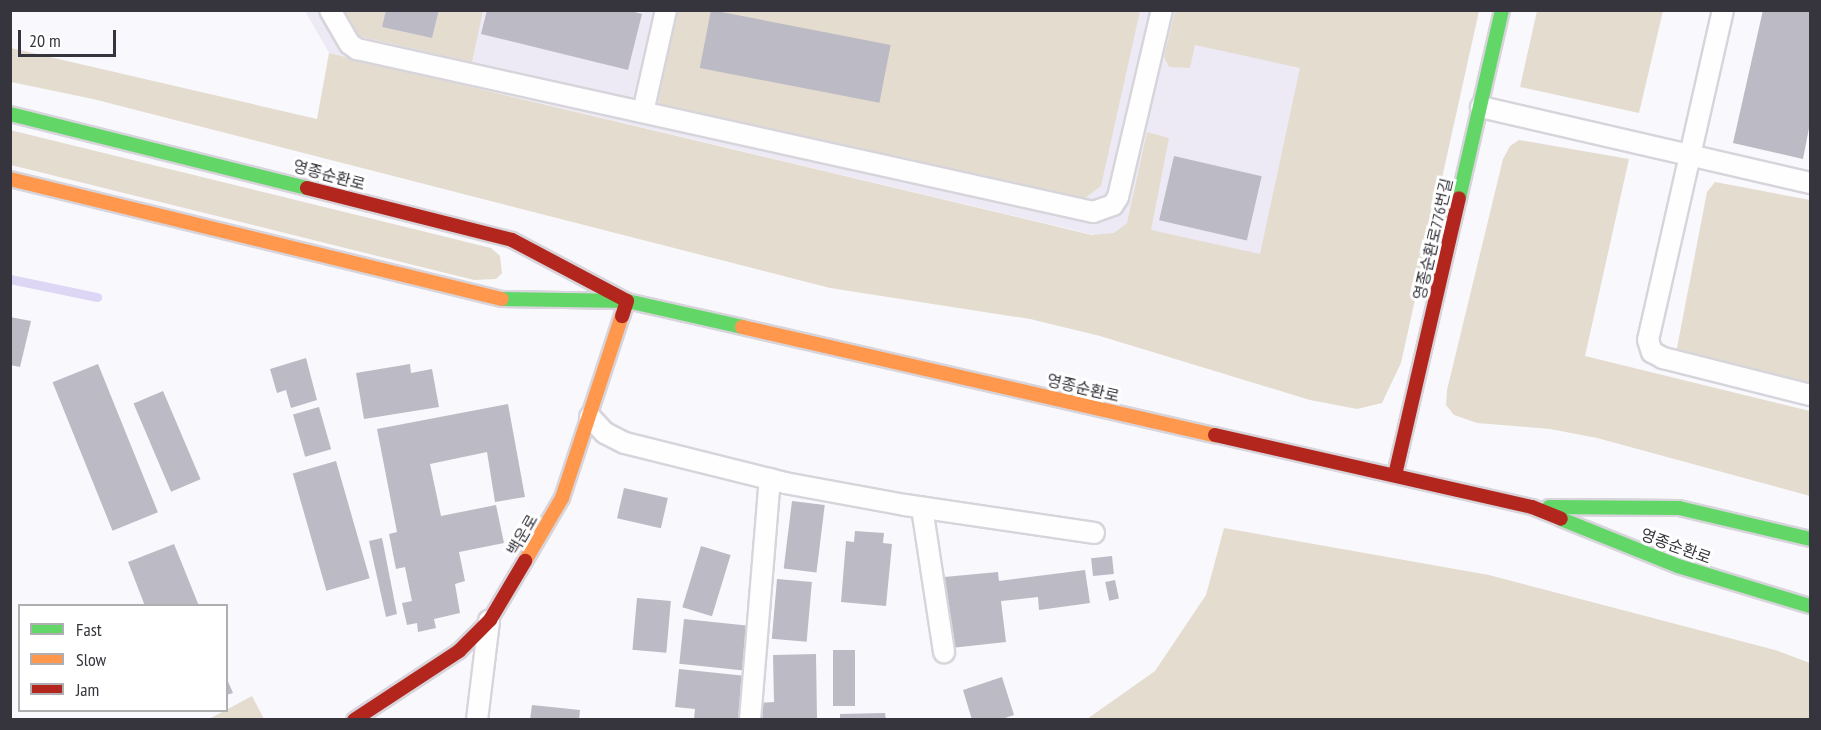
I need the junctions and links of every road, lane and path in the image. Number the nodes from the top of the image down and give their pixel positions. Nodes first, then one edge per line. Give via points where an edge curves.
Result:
1 (330, 10) edge
2 (666, 10) edge
3 (1162, 10) edge
4 (1502, 10) edge
5 (1722, 10) edge
6 (1481, 106) junction
7 (643, 112) junction
8 (10, 114) edge
9 (1690, 155) junction
10 (10, 179) edge
11 (1810, 183) edge
12 (627, 301) junction
13 (1810, 395) edge
14 (590, 417) junction
15 (1395, 475) junction
16 (770, 479) junction
17 (1532, 507) junction
18 (922, 508) junction
19 (1094, 533) dead end
20 (1810, 539) edge
21 (1810, 606) edge
22 (489, 620) junction
23 (944, 652) dead end
24 (354, 720) edge
25 (477, 720) edge
26 (750, 720) edge

1 - 7 lane via 350,44 357,48
2 - 7 lane
3 - 7 lane via 1118,197 1113,205 1093,212
4 - 6 main road, 영종순환로776번길
5 - 9 lane
6 - 9 lane
6 - 15 main road, 영종순환로776번길
8 - 12 main road, 영종순환로 via 512,240
9 - 11 lane
9 - 13 lane via 1648,340 1652,352
10 - 12 main road, 영종순환로 via 491,299
12 - 14 main road, 백운로
12 - 15 main road, 영종순환로
14 - 16 lane via 605,433 625,442
14 - 22 main road, 백운로 via 562,498
15 - 17 main road, 영종순환로
16 - 18 lane
16 - 26 lane
17 - 20 main road, 영종순환로 via 1679,508
17 - 21 main road, 영종순환로 via 1678,566
18 - 19 lane
18 - 23 lane
22 - 24 main road, 백운로 via 459,651
22 - 25 lane

